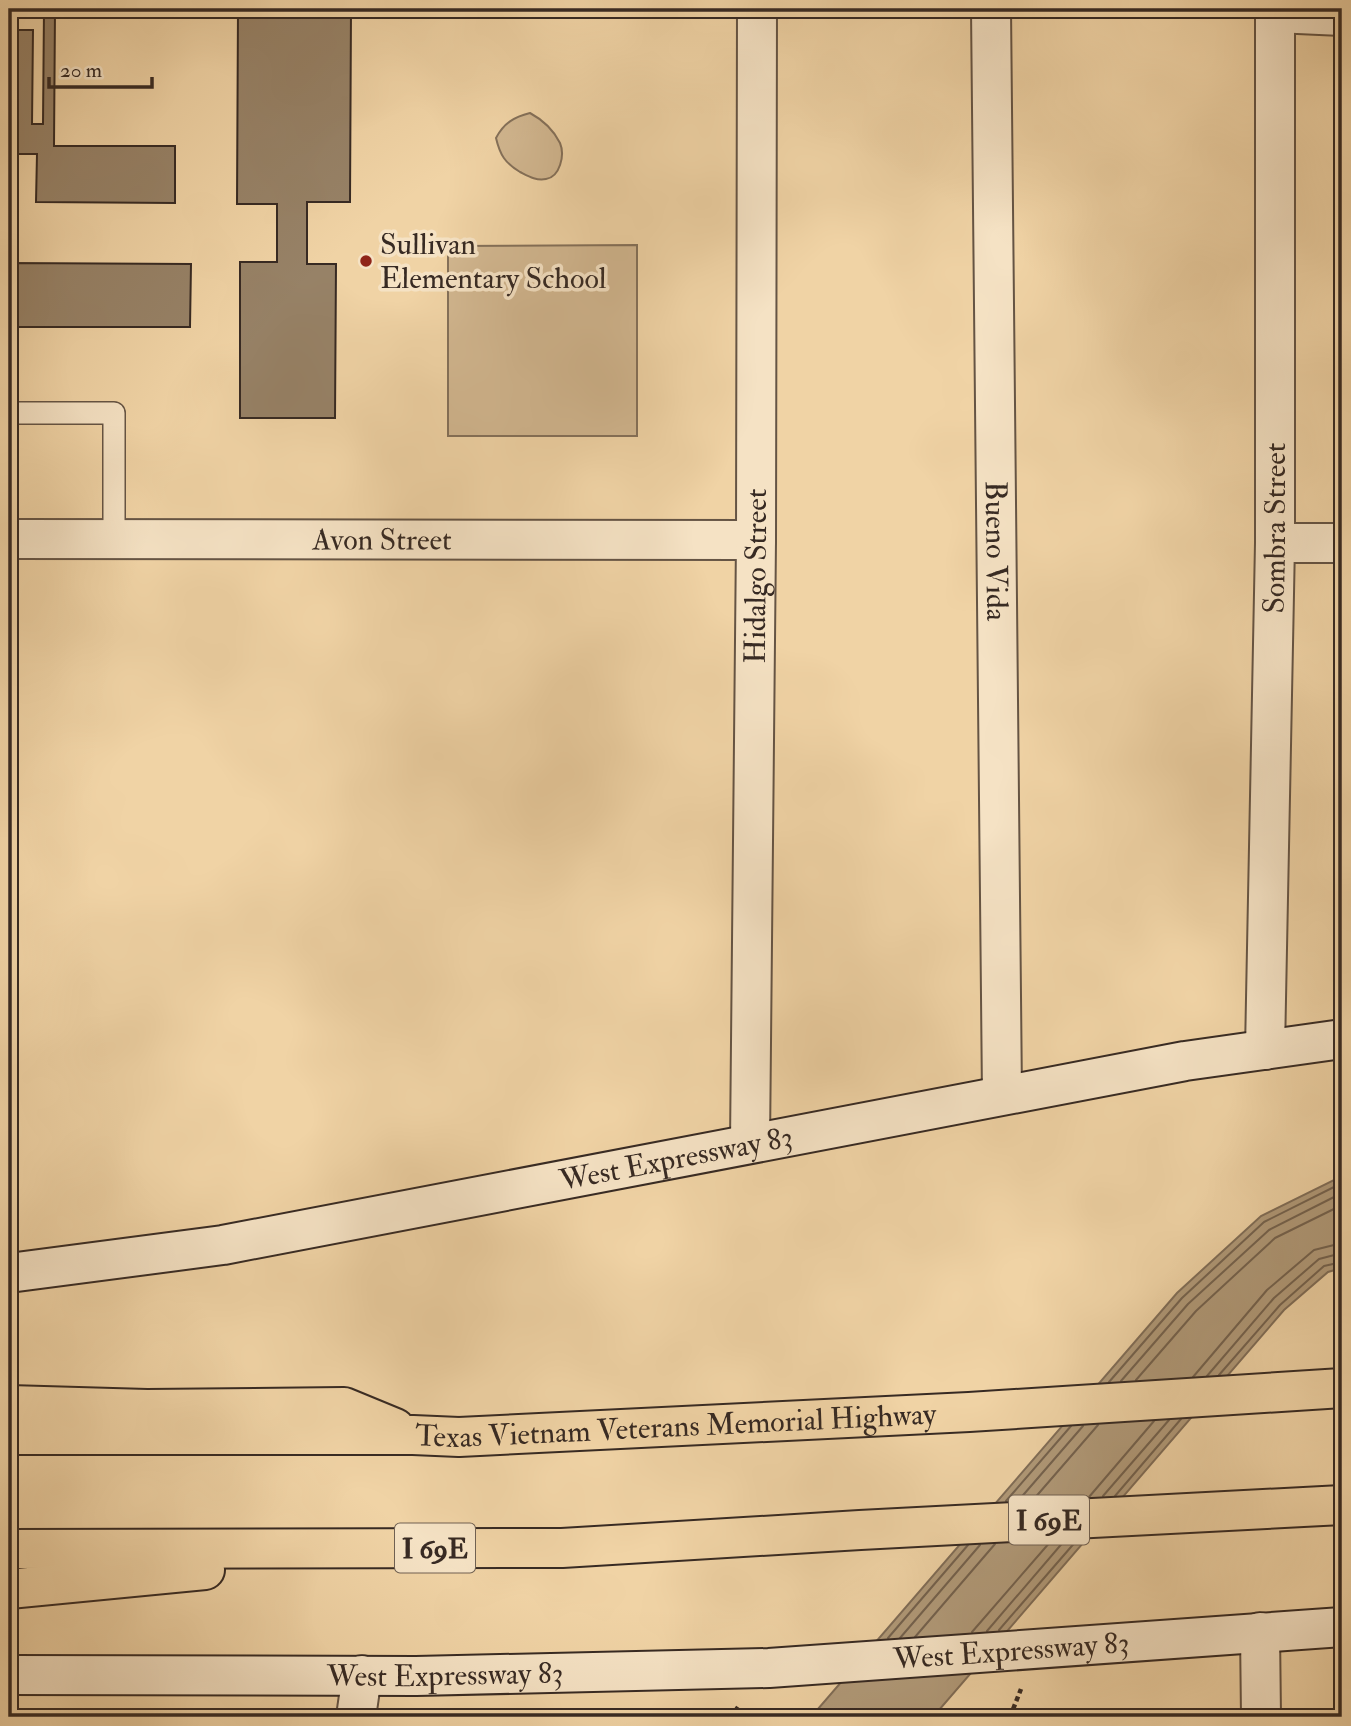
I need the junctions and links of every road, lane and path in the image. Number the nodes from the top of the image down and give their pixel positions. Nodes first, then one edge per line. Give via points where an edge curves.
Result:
1 (757, 9) edge
2 (991, 9) edge
3 (1275, 11) edge
4 (1342, 16) edge
5 (9, 414) edge
6 (9, 539) edge
7 (756, 540) junction
8 (114, 541) junction
9 (1275, 543) junction
10 (1342, 543) edge
11 (1342, 1038) edge
12 (1265, 1050) junction
13 (1002, 1096) junction
14 (750, 1143) junction
15 (9, 1273) edge
16 (1341, 1388) edge
17 (9, 1405) edge
18 (9, 1435) edge
19 (413, 1435) junction
20 (1342, 1505) edge
21 (439, 1548) junction
22 (9, 1549) edge
23 (9, 1589) edge
24 (1342, 1627) edge
25 (1259, 1632) junction
26 (9, 1675) edge
27 (362, 1675) junction
28 (1021, 1689) dead end
29 (738, 1707) dead end
30 (356, 1717) edge
31 (731, 1717) edge
32 (1010, 1717) edge
33 (1261, 1717) edge

1 - 7 street, Hidalgo Street
2 - 13 street, Bueno Vida
3 - 4 street
3 - 9 street, Sombra Street
5 - 8 lane via 114,413
6 - 8 street, Avon Street
7 - 8 street, Avon Street
7 - 14 street, Hidalgo Street
9 - 10 street
9 - 12 street, Sombra Street
11 - 12 street, West Expressway 83
12 - 13 street, West Expressway 83
13 - 14 street, West Expressway 83
14 - 15 street, West Expressway 83 via 223,1245
16 - 19 highway, Texas Vietnam Veterans Memorial Highway via 969,1412 459,1437
17 - 19 highway via 344,1407
18 - 19 highway, Texas Vietnam Veterans Memorial Highway
20 - 21 highway, I 69E via 562,1548
21 - 22 highway, I 69E
21 - 23 highway
24 - 25 street, West Expressway 83
25 - 27 street, West Expressway 83 via 769,1668
25 - 33 street
26 - 27 street, West Expressway 83
27 - 30 street
28 - 32 path
29 - 31 path

